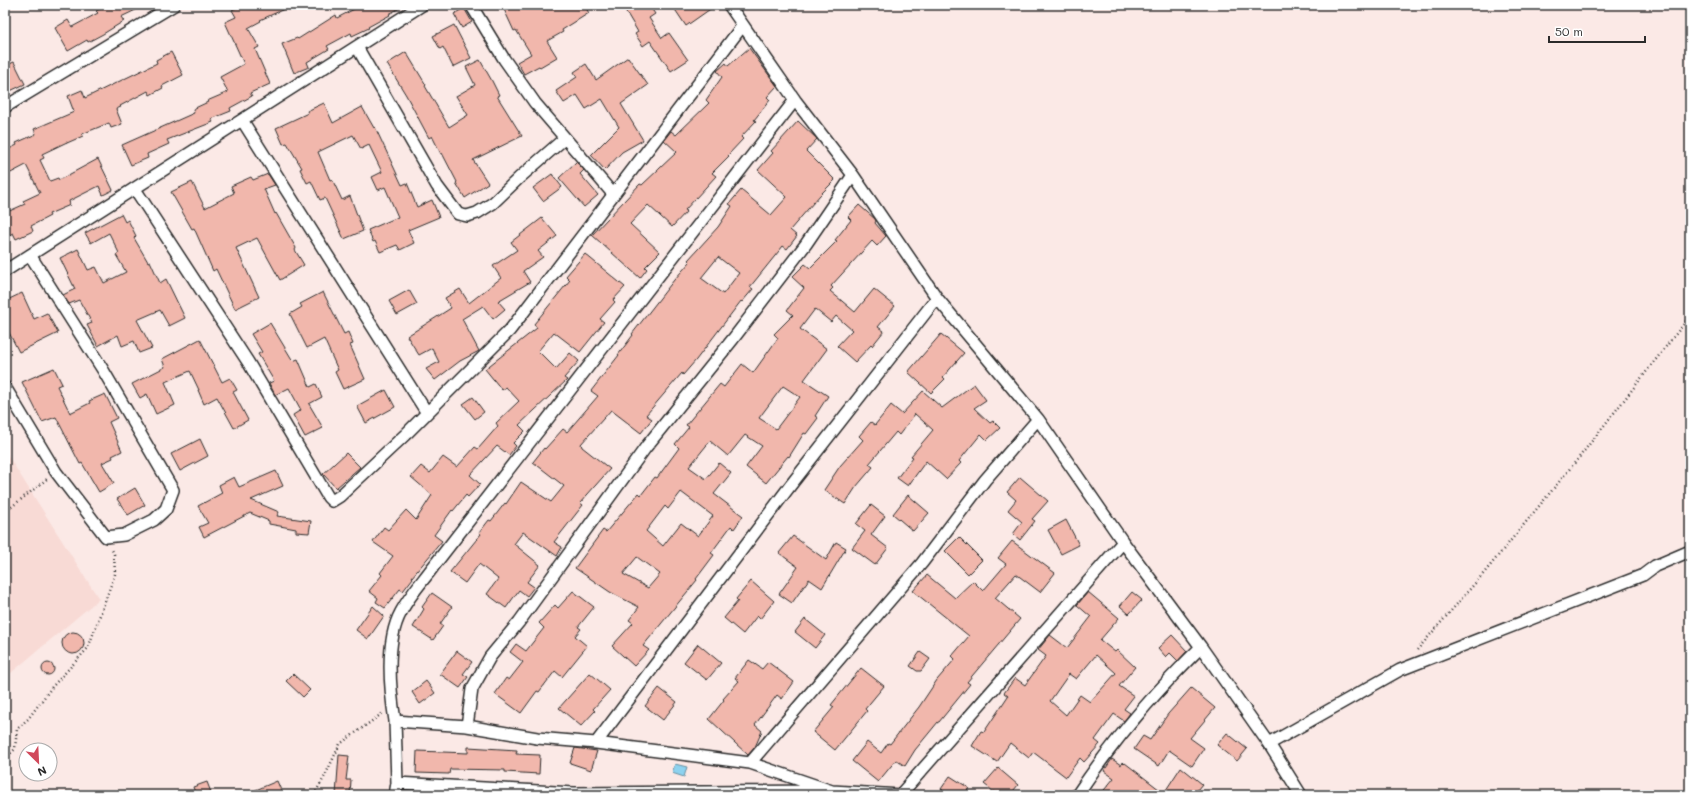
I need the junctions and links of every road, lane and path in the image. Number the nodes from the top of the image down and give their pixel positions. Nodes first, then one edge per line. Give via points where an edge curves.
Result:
1 (174, 5) edge
2 (422, 5) edge
3 (471, 5) edge
4 (729, 5) edge
5 (743, 25) junction
6 (357, 47) junction
7 (795, 100) junction
8 (5, 108) edge
9 (242, 120) junction
10 (565, 138) junction
11 (853, 175) junction
12 (135, 189) junction
13 (613, 194) junction
14 (30, 255) junction
15 (5, 271) edge
16 (937, 298) junction
17 (1690, 316) edge
18 (5, 386) edge
19 (427, 413) junction
20 (1038, 419) junction
21 (56, 472) junction
22 (5, 512) edge
23 (106, 537) junction
24 (1123, 542) junction
25 (1690, 550) edge
26 (1201, 647) junction
27 (1416, 652) dead end
28 (393, 705) junction
29 (395, 721) junction
30 (466, 726) junction
31 (596, 742) junction
32 (1269, 744) junction
33 (5, 759) edge
34 (750, 763) junction
35 (397, 783) junction
36 (832, 791) junction
37 (314, 795) edge
38 (396, 795) edge
39 (900, 795) edge
40 (1077, 795) edge
41 (1301, 795) edge

1 - 8 street
2 - 6 street
3 - 10 street via 535,103
4 - 5 street
5 - 7 street
5 - 13 street
6 - 9 street
6 - 10 street via 437,186 458,214 467,216 477,213 493,203
7 - 11 street
7 - 28 street via 400,613 393,636 390,668
9 - 12 street
9 - 19 street
10 - 13 street
11 - 16 street
11 - 30 street via 806,244 646,447 519,622 490,657 472,689
12 - 14 street
12 - 19 street via 248,362 328,498 332,501 340,496
13 - 19 street via 510,330
14 - 15 street
14 - 23 street via 173,490 166,509 154,520 124,534
16 - 20 street
16 - 31 street via 790,486
17 - 27 path via 1577,460
18 - 21 street
20 - 24 street
20 - 34 street via 985,480 922,563
21 - 22 path
21 - 23 street
23 - 33 path via 114,554 115,574 88,648 17,730 15,749
24 - 26 street
24 - 39 street
25 - 32 street via 1655,566 1643,575 1400,670
26 - 32 street
26 - 40 street via 1140,712
28 - 29 street
28 - 37 path via 340,744
29 - 30 street
29 - 35 street
30 - 31 street via 537,738
31 - 34 street
32 - 41 street
34 - 36 street
35 - 36 street via 574,793
35 - 38 street
36 - 39 street

